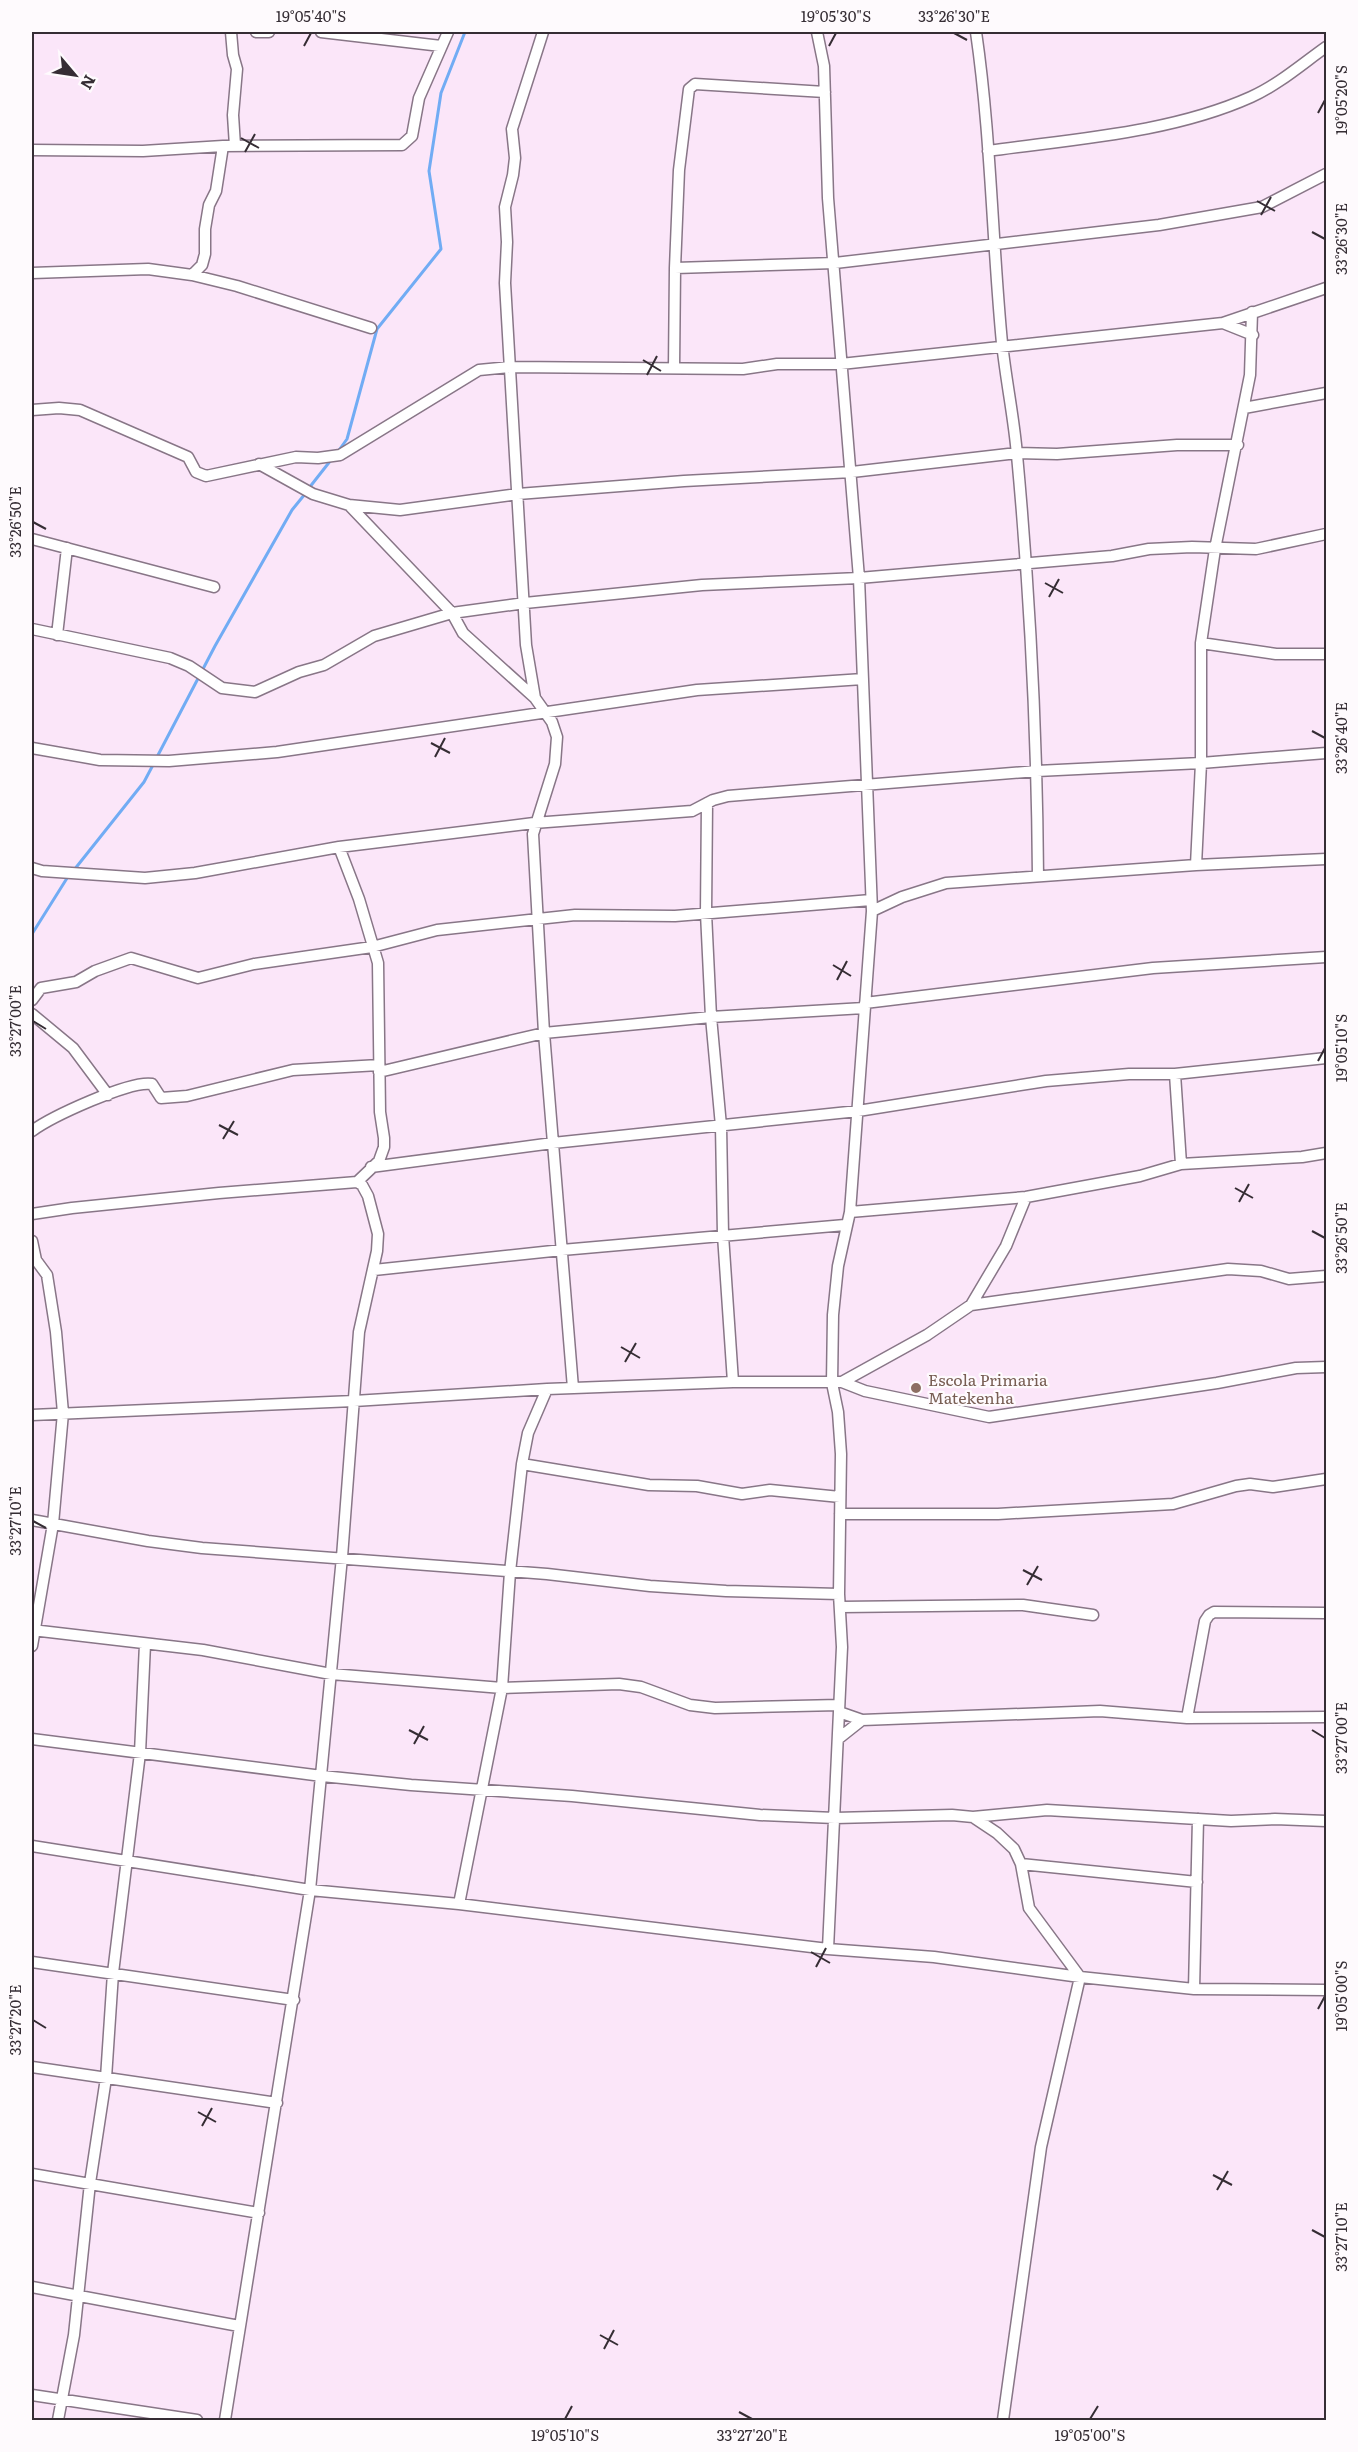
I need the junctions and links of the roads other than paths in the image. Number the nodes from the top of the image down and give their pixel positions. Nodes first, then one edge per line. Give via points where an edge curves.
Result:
1 (231, 32) edge
2 (256, 32) edge
3 (269, 32) edge
4 (321, 32) edge
5 (447, 32) edge
6 (543, 32) edge
7 (817, 32) edge
8 (976, 32) edge
9 (441, 46) junction
10 (1326, 47) edge
11 (825, 92) junction
12 (223, 146) junction
13 (235, 146) junction
14 (32, 150) edge
15 (988, 151) junction
16 (1326, 174) edge
17 (995, 243) junction
18 (835, 263) junction
19 (675, 268) junction
20 (32, 273) edge
21 (192, 275) junction
22 (1326, 288) edge
23 (1252, 312) junction
24 (1223, 322) junction
25 (371, 328) dead end
26 (1252, 335) junction
27 (1002, 345) junction
28 (841, 364) junction
29 (510, 367) junction
30 (674, 368) junction
31 (1326, 393) edge
32 (1245, 408) junction
33 (32, 410) edge
34 (1238, 445) junction
35 (1017, 453) junction
36 (259, 464) junction
37 (852, 472) junction
38 (518, 494) junction
39 (349, 506) junction
40 (1326, 534) edge
41 (32, 539) edge
42 (67, 548) junction
43 (1215, 549) junction
44 (1026, 563) junction
45 (859, 578) junction
46 (214, 587) dead end
47 (525, 603) junction
48 (452, 613) junction
49 (32, 629) edge
50 (57, 635) junction
51 (1201, 643) junction
52 (1326, 654) edge
53 (863, 680) junction
54 (535, 698) junction
55 (545, 712) junction
56 (32, 748) edge
57 (1326, 753) edge
58 (1202, 763) junction
59 (1037, 771) junction
60 (867, 786) junction
61 (707, 803) junction
62 (534, 823) junction
63 (339, 847) junction
64 (1326, 859) edge
65 (1196, 865) junction
66 (32, 868) edge
67 (1038, 876) junction
68 (871, 905) junction
69 (706, 912) junction
70 (536, 921) junction
71 (372, 947) junction
72 (1326, 957) edge
73 (32, 1000) edge
74 (864, 1006) junction
75 (32, 1014) edge
76 (711, 1017) junction
77 (544, 1033) junction
78 (1326, 1058) edge
79 (379, 1068) junction
80 (1175, 1074) junction
81 (108, 1095) junction
82 (858, 1111) junction
83 (721, 1126) junction
84 (32, 1131) edge
85 (553, 1143) junction
86 (1326, 1153) edge
87 (1181, 1164) junction
88 (371, 1167) junction
89 (357, 1182) junction
90 (1026, 1197) junction
91 (850, 1212) junction
92 (32, 1214) edge
93 (845, 1225) junction
94 (723, 1234) junction
95 (32, 1241) edge
96 (562, 1250) junction
97 (374, 1270) junction
98 (1326, 1276) edge
99 (971, 1305) junction
100 (1326, 1367) edge
101 (733, 1382) junction
102 (837, 1382) junction
103 (573, 1388) junction
104 (547, 1389) junction
105 (354, 1401) junction
106 (63, 1413) junction
107 (32, 1415) edge
108 (522, 1464) junction
109 (1326, 1479) edge
110 (840, 1497) junction
111 (840, 1514) junction
112 (32, 1520) edge
113 (53, 1524) junction
114 (342, 1557) junction
115 (510, 1572) junction
116 (839, 1594) junction
117 (841, 1607) junction
118 (1326, 1613) edge
119 (1093, 1615) dead end
120 (33, 1630) edge
121 (145, 1644) junction
122 (32, 1646) edge
123 (331, 1674) junction
124 (502, 1688) junction
125 (839, 1709) junction
126 (1326, 1717) edge
127 (1187, 1718) junction
128 (862, 1720) junction
129 (32, 1739) edge
130 (838, 1739) junction
131 (140, 1753) junction
132 (322, 1776) junction
133 (483, 1790) junction
134 (973, 1817) junction
135 (835, 1818) junction
136 (1198, 1819) junction
137 (1326, 1821) edge
138 (32, 1846) edge
139 (127, 1863) junction
140 (1021, 1864) junction
141 (1197, 1882) junction
142 (310, 1890) junction
143 (459, 1904) junction
144 (828, 1949) junction
145 (32, 1962) edge
146 (113, 1973) junction
147 (1080, 1977) junction
148 (1194, 1989) junction
149 (1326, 1990) edge
150 (294, 2000) junction
151 (32, 2067) edge
152 (106, 2078) junction
153 (278, 2103) junction
154 (32, 2174) edge
155 (90, 2183) junction
156 (259, 2213) junction
157 (32, 2287) edge
158 (79, 2294) junction
159 (239, 2326) junction
160 (32, 2395) edge
161 (62, 2400) junction
162 (58, 2421) edge
163 (197, 2421) edge
164 (225, 2421) edge
165 (1003, 2421) edge

1 - 13 street via 237,69
2 - 3 street
4 - 9 street
5 - 9 street
6 - 29 street via 512,129 515,158 504,221
7 - 11 street via 822,46
8 - 15 street
9 - 13 street via 419,98 412,136 402,145
10 - 15 street via 1267,88 1230,105 1148,129
11 - 18 street via 828,198
11 - 19 street via 691,86 679,170
12 - 13 street
12 - 14 street via 143,151
12 - 21 street via 216,191 209,205 205,254 202,265
15 - 17 street
16 - 17 street via 1262,207 1159,225
17 - 18 street
17 - 27 street
18 - 19 street
18 - 28 street
19 - 30 street
20 - 21 street via 148,269
21 - 25 street
22 - 23 street
23 - 24 street
23 - 26 street
24 - 26 street
24 - 27 street
26 - 32 street
27 - 28 street
27 - 35 street
28 - 30 street
28 - 37 street
29 - 30 street
29 - 36 street via 479,370 340,455
29 - 38 street
31 - 32 street
32 - 34 street
33 - 36 street via 59,408 97,416 188,457 196,472 206,476
34 - 35 street
34 - 43 street
35 - 37 street
35 - 44 street
36 - 39 street via 313,494
37 - 38 street
37 - 45 street
38 - 39 street via 400,510
38 - 47 street
39 - 48 street
40 - 43 street via 1256,549
41 - 42 street
42 - 46 street
42 - 50 street
43 - 44 street via 1149,549
43 - 51 street
44 - 45 street
44 - 59 street
45 - 47 street via 702,585
45 - 53 street
47 - 48 street
47 - 54 street via 526,645
48 - 50 street via 374,636 324,665 255,692 222,688 170,658
48 - 54 street via 463,633
49 - 50 street
51 - 52 street via 1276,654
51 - 58 street
53 - 55 street via 697,690
53 - 60 street
54 - 55 street
55 - 56 street via 277,752 169,761 100,760
55 - 62 street via 557,737 555,764
57 - 58 street
58 - 59 street
58 - 65 street
59 - 60 street
59 - 67 street
60 - 61 street via 728,796
60 - 68 street
61 - 62 street via 692,811
61 - 69 street
62 - 63 street
62 - 70 street
63 - 66 street via 145,878
63 - 71 street
64 - 65 street
65 - 67 street
67 - 68 street via 946,883
68 - 69 street
68 - 74 street
69 - 70 street via 675,916 574,915
69 - 76 street
70 - 71 street via 437,930
70 - 77 street
71 - 73 street via 254,964 198,978 131,958 95,970 76,982 41,987
71 - 79 street via 378,963
72 - 74 street via 1153,968
74 - 76 street
74 - 82 street
75 - 81 street via 73,1048
76 - 77 street
76 - 83 street
77 - 79 street
77 - 85 street
78 - 80 street
79 - 81 street via 293,1070 187,1096 159,1098 149,1083 131,1085
79 - 88 street via 384,1147 379,1161
80 - 82 street via 1046,1081
80 - 87 street
81 - 84 street
82 - 83 street
82 - 91 street
83 - 85 street
83 - 94 street
85 - 88 street
85 - 96 street
86 - 87 street
87 - 90 street via 1140,1176
88 - 89 street
89 - 92 street
89 - 97 street via 368,1196 378,1234
90 - 91 street
90 - 99 street via 1006,1246
91 - 93 street
93 - 94 street
93 - 102 street via 833,1315
94 - 96 street
94 - 101 street
95 - 106 street via 36,1260 47,1275
96 - 97 street
96 - 103 street
97 - 105 street via 359,1332
98 - 99 street via 1289,1279 1261,1271 1228,1269
99 - 102 street via 927,1335
100 - 102 street via 1296,1368 989,1417
101 - 102 street
101 - 103 street
102 - 110 street
103 - 104 street
104 - 105 street
104 - 108 street via 528,1433
105 - 106 street
105 - 114 street
106 - 107 street
106 - 113 street
108 - 110 street via 649,1485 697,1486 742,1494 770,1490
108 - 115 street
109 - 111 street via 1273,1487 1236,1486 1173,1504 998,1514
110 - 111 street
111 - 116 street
112 - 113 street
113 - 114 street via 202,1548
113 - 120 street
114 - 115 street
114 - 123 street
115 - 116 street via 650,1586
115 - 124 street
116 - 117 street
117 - 119 street via 1023,1605
117 - 125 street
118 - 127 street via 1209,1615
120 - 121 street
120 - 122 street
121 - 123 street via 203,1650
121 - 131 street
123 - 124 street
123 - 132 street
124 - 125 street via 620,1684 715,1708
124 - 133 street
125 - 128 street
125 - 130 street
126 - 127 street
127 - 128 street via 1100,1711
128 - 130 street
129 - 131 street
130 - 135 street
131 - 132 street
131 - 139 street
132 - 133 street
132 - 142 street
133 - 135 street
133 - 143 street
134 - 135 street
134 - 136 street via 1047,1810
134 - 140 street via 1006,1841
135 - 144 street
136 - 137 street
136 - 141 street
138 - 139 street
139 - 142 street
139 - 146 street
140 - 141 street
140 - 147 street via 1029,1908
141 - 148 street
142 - 143 street
142 - 150 street
143 - 144 street
144 - 147 street
145 - 146 street
146 - 150 street
146 - 152 street
147 - 148 street
147 - 165 street via 1041,2147
148 - 149 street
150 - 153 street
151 - 152 street
152 - 153 street
152 - 155 street
153 - 156 street
154 - 155 street
155 - 156 street
155 - 158 street
156 - 159 street
157 - 158 street
158 - 159 street
158 - 161 street
159 - 164 street
160 - 161 street
161 - 162 street
161 - 163 street

